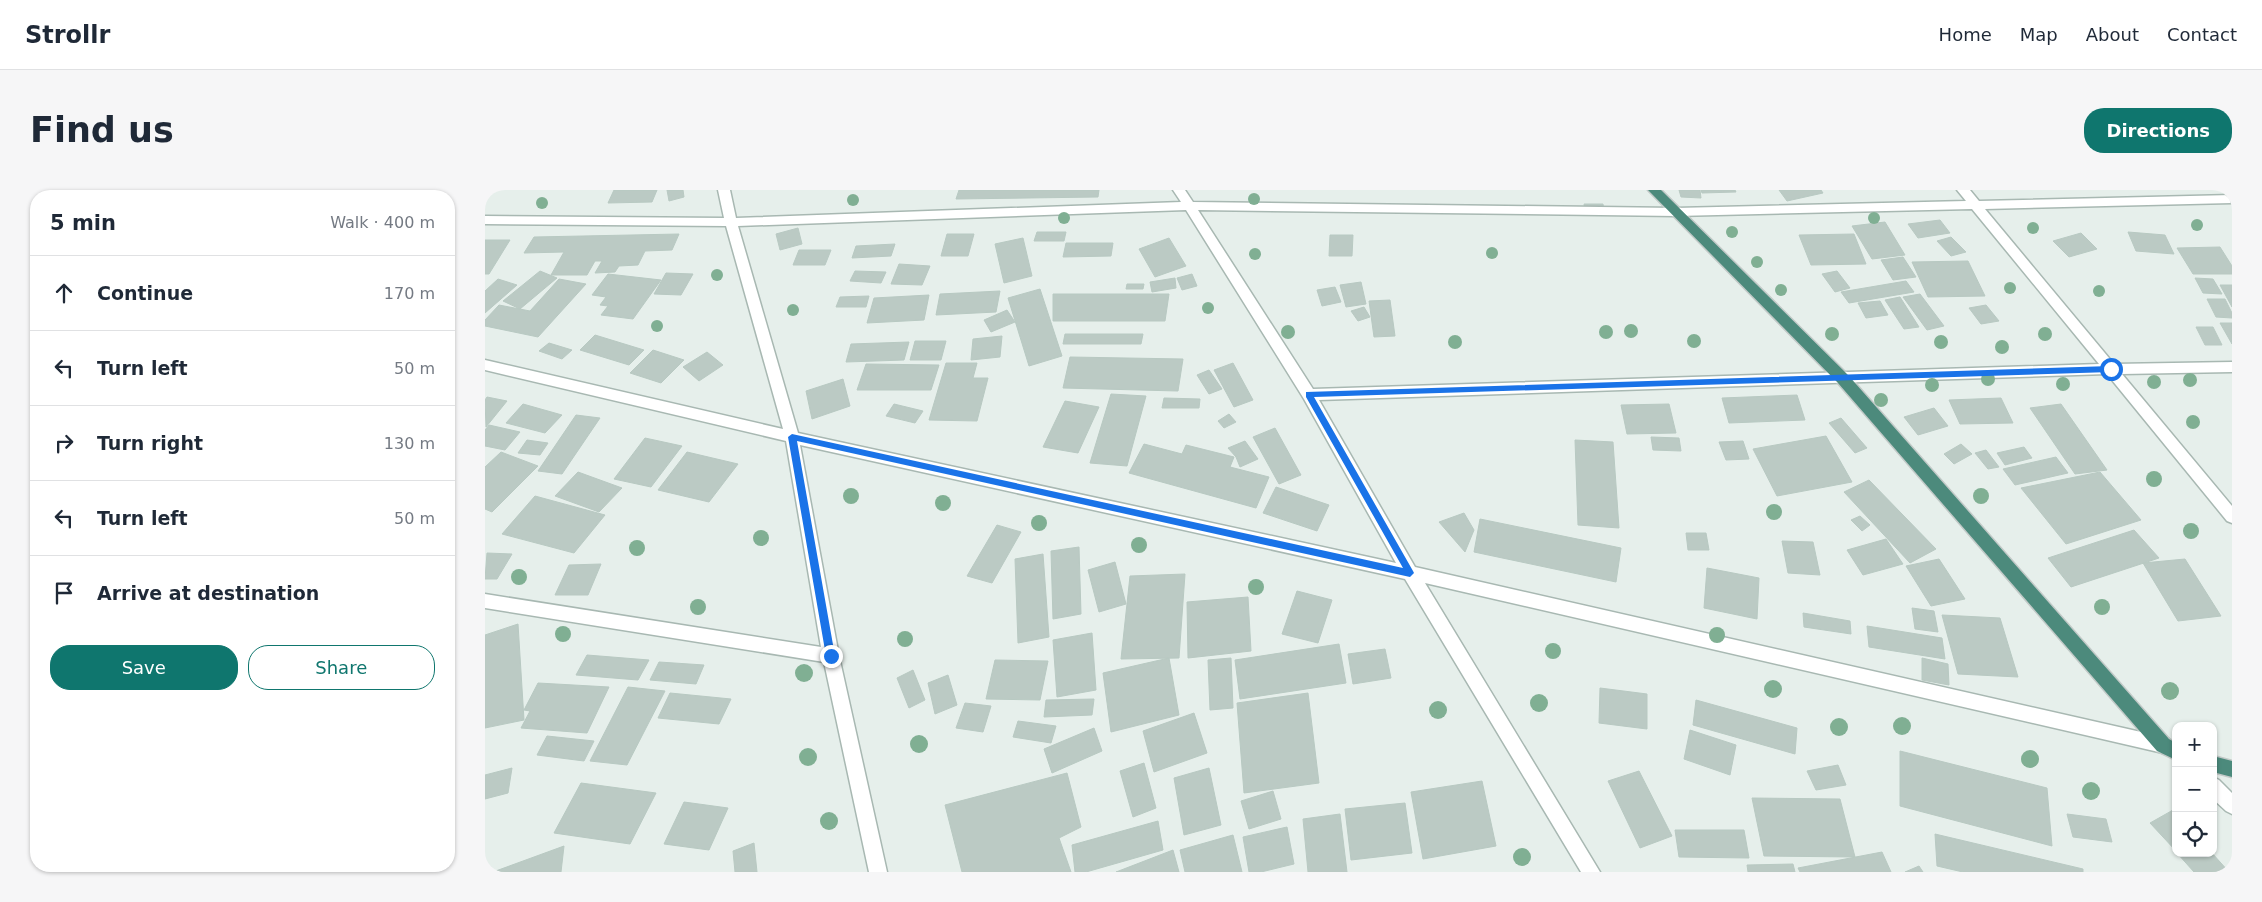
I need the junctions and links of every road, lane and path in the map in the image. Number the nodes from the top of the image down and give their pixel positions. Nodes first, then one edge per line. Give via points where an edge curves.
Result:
1 (724, 190) edge
2 (1179, 190) edge
3 (1654, 190) edge
4 (1963, 190) edge
5 (2232, 199) edge
6 (1975, 204) junction
7 (1189, 206) junction
8 (1676, 212) junction
9 (485, 220) edge
10 (731, 222) junction
11 (485, 365) edge
12 (2232, 367) edge
13 (2111, 369) junction
14 (1843, 379) junction
15 (1309, 394) junction
16 (792, 437) junction
17 (2232, 516) edge
18 (1410, 573) junction
19 (485, 601) edge
20 (831, 656) junction
21 (2169, 748) edge
22 (2217, 765) edge
23 (2232, 769) edge
24 (2217, 790) edge
25 (2232, 805) edge
26 (878, 872) edge
27 (1591, 872) edge

1 - 10 street
2 - 7 street
3 - 8 highway
4 - 6 street
5 - 6 street
6 - 8 street
6 - 13 street
7 - 8 street
7 - 10 street
7 - 15 street
8 - 14 highway
9 - 10 street
10 - 16 street
11 - 16 street
12 - 13 street
13 - 14 street
13 - 17 street
14 - 15 street
14 - 21 highway
15 - 18 street
16 - 18 street
16 - 20 street
18 - 21 street
18 - 27 street
19 - 20 street
20 - 26 street
22 - 23 highway
24 - 25 street

